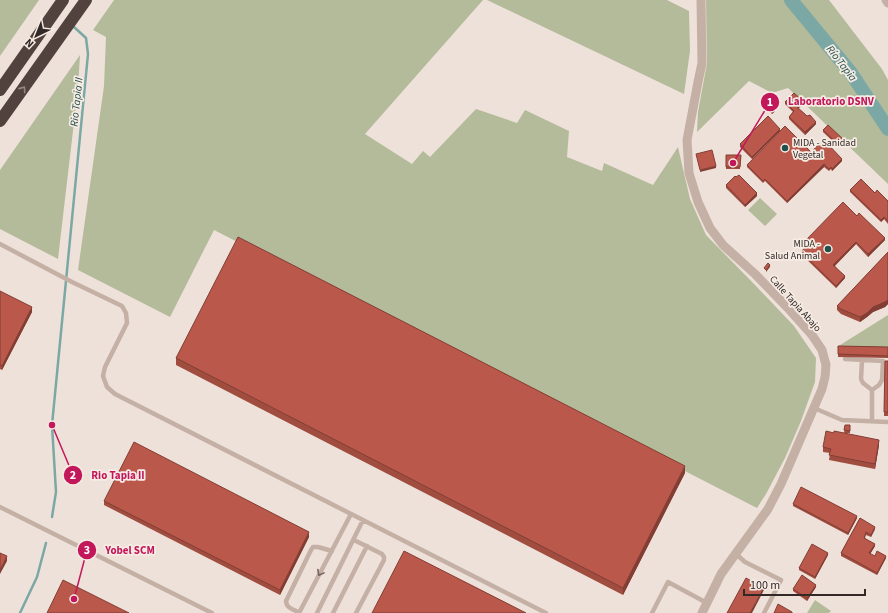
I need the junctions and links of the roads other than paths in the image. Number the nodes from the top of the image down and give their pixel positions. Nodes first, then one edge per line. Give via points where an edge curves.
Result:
1 (63, 0) edge
2 (86, 0) edge
3 (701, 0) edge
4 (886, 0) edge
5 (888, 3) edge
6 (0, 90) edge
7 (0, 121) edge
8 (0, 244) edge
9 (845, 358) edge
10 (862, 360) junction
11 (872, 390) junction
12 (814, 408) junction
13 (872, 421) junction
14 (888, 422) edge
15 (0, 506) edge
16 (351, 514) junction
17 (363, 520) junction
18 (354, 540) junction
19 (367, 546) junction
20 (332, 551) junction
21 (736, 554) junction
22 (707, 603) junction
23 (212, 613) edge
24 (299, 613) edge
25 (317, 613) edge
26 (332, 613) edge
27 (356, 613) edge
28 (546, 613) edge
29 (652, 613) edge
30 (702, 613) edge
31 (764, 613) edge

1 - 6 highway
7 -> 2 highway
3 - 12 street, Calle Tapia Abajo via 702,63 687,140 690,173 698,202 710,228 723,245 787,307 822,350 826,365 825,377
4 - 5 street
8 - 16 lane via 122,306 127,323 103,376 107,387 115,394
9 - 10 lane
10 - 11 lane via 861,379
10 - 11 lane via 883,361 882,380
11 - 13 lane
12 - 13 lane via 842,420
12 - 21 street, Calle Tapia Abajo via 768,509
13 - 14 lane
15 - 23 lane
16 - 17 lane
16 - 20 lane
17 - 18 lane
17 - 28 lane
18 - 19 lane
18 - 25 lane
19 - 26 lane
19 - 27 lane via 382,554 384,560
20 -> 24 lane
20 - 24 lane via 318,547 311,550 286,601 288,607
21 - 22 street, Calle Tapia Abajo via 721,574
21 - 31 lane via 745,562 781,580
22 - 29 lane via 668,582
22 - 30 street, Calle Tapia Abajo

